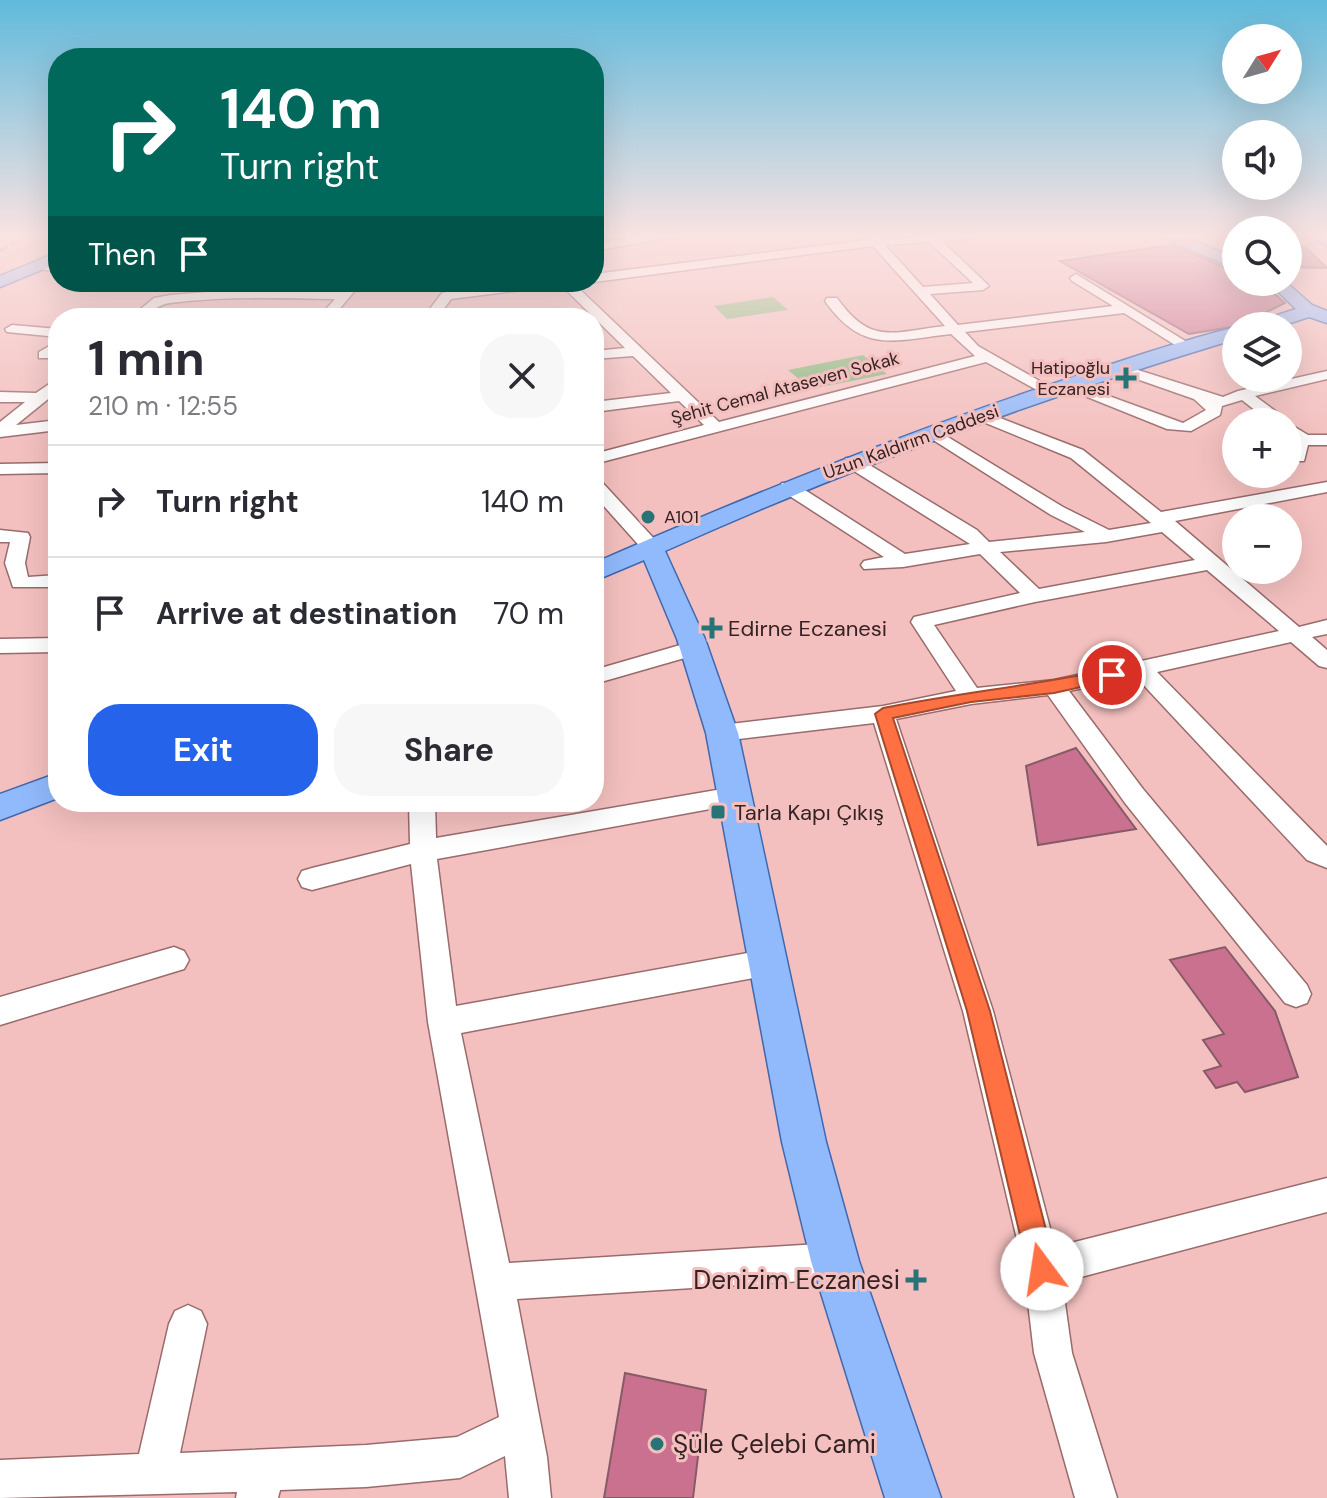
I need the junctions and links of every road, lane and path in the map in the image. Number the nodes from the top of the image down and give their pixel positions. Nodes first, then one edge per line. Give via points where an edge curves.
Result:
1 (835, 305) edge
2 (932, 305) edge
3 (1118, 305) edge
4 (1301, 305) edge
5 (1124, 309) junction
6 (1306, 309) junction
7 (1302, 313) edge
8 (1327, 318) edge
9 (604, 319) edge
10 (12, 329) dead end
11 (954, 331) junction
12 (48, 332) edge
13 (1222, 337) edge
14 (1188, 347) junction
15 (637, 351) junction
16 (48, 352) edge
17 (604, 354) edge
18 (44, 355) dead end
19 (987, 357) junction
20 (1119, 368) junction
21 (1327, 375) edge
22 (1060, 389) junction
23 (48, 391) edge
24 (1243, 394) junction
25 (683, 396) junction
26 (1199, 396) junction
27 (0, 397) edge
28 (39, 398) junction
29 (604, 406) edge
30 (1262, 408) edge
31 (982, 416) junction
32 (48, 426) edge
33 (715, 427) junction
34 (0, 431) edge
35 (933, 433) junction
36 (1327, 440) edge
37 (1302, 442) edge
38 (604, 456) edge
39 (852, 462) junction
40 (48, 468) edge
41 (0, 469) edge
42 (788, 487) junction
43 (1327, 487) edge
44 (604, 495) edge
45 (1165, 521) junction
46 (0, 536) edge
47 (1106, 536) junction
48 (651, 547) junction
49 (984, 548) junction
50 (903, 561) junction
51 (1213, 563) junction
52 (871, 565) dead end
53 (604, 568) edge
54 (48, 582) edge
55 (1035, 596) junction
56 (1327, 627) edge
57 (1291, 633) junction
58 (48, 645) edge
59 (0, 646) edge
60 (694, 648) junction
61 (1327, 661) edge
62 (1141, 669) junction
63 (604, 674) edge
64 (1054, 687) junction
65 (971, 696) junction
66 (883, 714) junction
67 (722, 733) junction
68 (48, 789) edge
69 (734, 796) junction
70 (0, 807) edge
71 (422, 812) edge
72 (423, 851) junction
73 (1327, 858) edge
74 (312, 879) dead end
75 (174, 960) dead end
76 (769, 962) junction
77 (1296, 994) dead end
78 (0, 1011) edge
79 (443, 1022) junction
80 (1327, 1195) edge
81 (835, 1261) junction
82 (1042, 1269) junction
83 (495, 1282) junction
84 (188, 1324) dead end
85 (521, 1427) junction
86 (155, 1474) junction
87 (0, 1481) edge
88 (260, 1484) edge
89 (530, 1498) edge
90 (913, 1498) edge
91 (1096, 1498) edge

1 - 11 street via 869,336
2 - 11 street
3 - 5 street
4 - 6 main road
5 - 11 street
5 - 14 street
6 - 7 main road
6 - 8 main road
9 - 15 street
10 - 12 street
11 - 19 street
13 - 14 main road, Uzun Kaldırım Caddesi
14 - 20 main road, Uzun Kaldırım Caddesi
15 - 17 street
15 - 25 street
16 - 18 street
19 - 22 street
19 - 33 street, Şehit Cemal Ataseven Sokak
20 - 22 main road, Uzun Kaldırım Caddesi
20 - 26 street
21 - 24 street
22 - 26 street via 1185,428 1214,412 1214,406
22 - 31 main road, Uzun Kaldırım Caddesi
23 - 28 street
24 - 26 street via 1225,402
24 - 30 street
25 - 29 street
25 - 33 street
27 - 28 street
28 - 34 street
31 - 35 main road, Uzun Kaldırım Caddesi
31 - 45 street via 1077,454
32 - 34 street
33 - 38 street, Şehit Cemal Ataseven Sokak
35 - 39 main road, Uzun Kaldırım Caddesi
35 - 47 street
36 - 37 street
39 - 42 main road, Uzun Kaldırım Caddesi
39 - 49 street via 970,534
40 - 41 street
42 - 48 main road, Uzun Kaldırım Caddesi
42 - 50 street
43 - 45 street
44 - 48 street
45 - 47 street
45 - 51 street
46 - 54 street via 21,537 15,563 20,583
47 - 49 street
48 - 53 main road, Uzun Kaldırım Caddesi
48 - 60 main road
49 - 50 street
49 - 55 street
50 - 52 street
51 - 55 street
51 - 57 street
55 - 65 street via 921,622
56 - 57 street
57 - 61 street
57 - 62 street
58 - 59 street
60 - 63 street
60 - 67 main road
62 - 64 street
62 - 73 street via 1316,853
64 - 65 street
64 - 77 street via 1134,796
65 - 66 street
66 - 67 street
66 - 82 street via 978,1011
67 - 69 main road
68 - 70 main road
69 - 72 street
69 - 76 main road
71 - 72 street
72 - 74 street
72 - 79 street
75 - 78 street
76 - 79 street
76 - 81 main road via 804,1142
79 - 83 street
80 - 82 street
81 - 83 street
81 - 90 main road
82 - 91 street via 1053,1353
83 - 85 street
84 - 86 street
85 - 88 street via 460,1457
85 - 89 street
86 - 87 street
86 - 88 street

